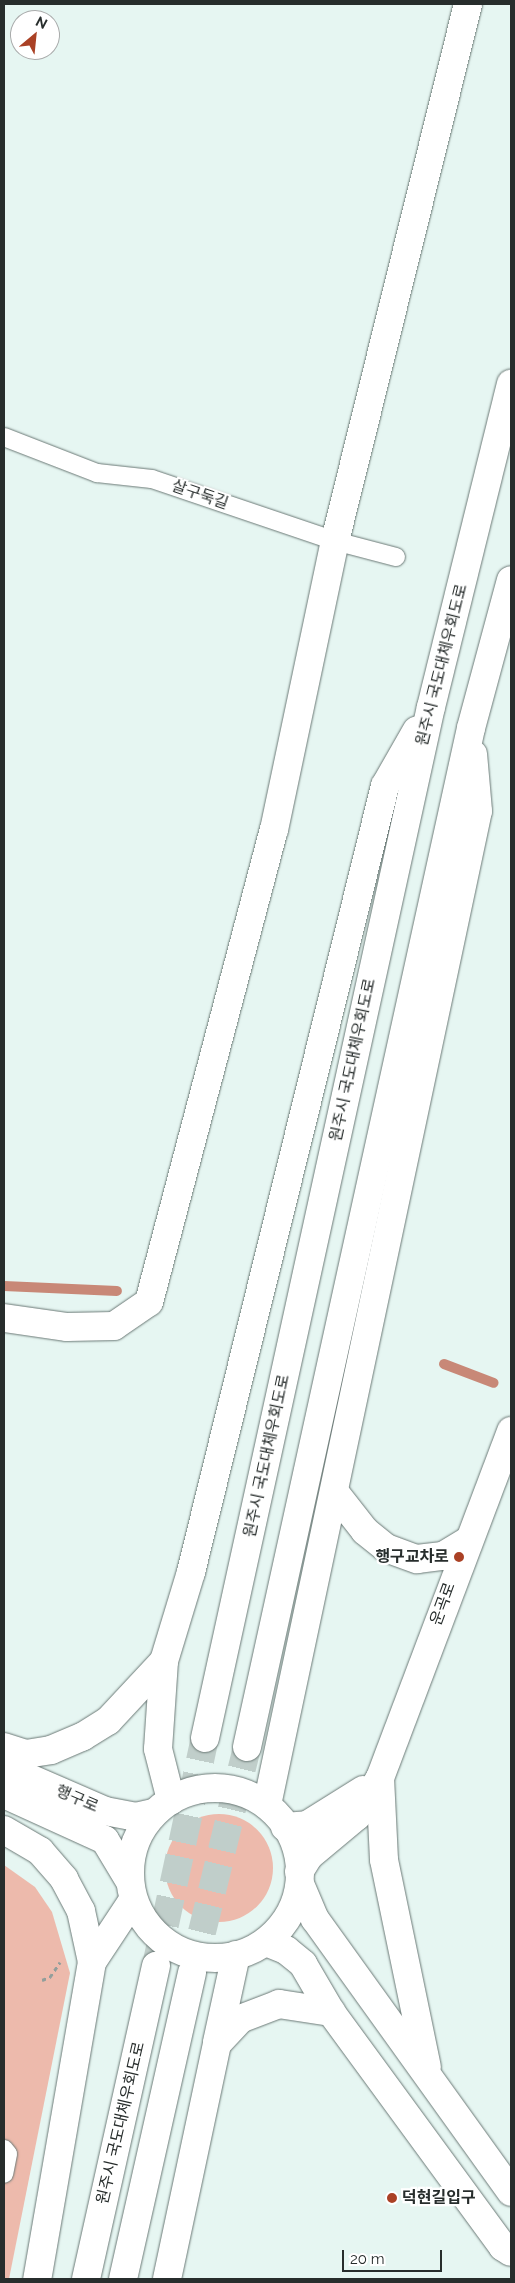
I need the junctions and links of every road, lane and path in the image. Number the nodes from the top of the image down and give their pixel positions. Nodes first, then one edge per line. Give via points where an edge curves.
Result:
1 (468, 4) edge
2 (511, 384) edge
3 (4, 437) edge
4 (335, 541) junction
5 (396, 557) dead end
6 (511, 580) edge
7 (430, 707) junction
8 (471, 728) junction
9 (4, 1318) edge
10 (511, 1431) edge
11 (336, 1494) junction
12 (466, 1542) junction
13 (164, 1660) junction
14 (205, 1738) tunnel mouth
15 (4, 1747) edge
16 (247, 1747) tunnel mouth
17 (4, 1767) edge
18 (380, 1778) junction
19 (4, 1794) edge
20 (266, 1806) junction
21 (163, 1807) junction
22 (285, 1827) junction
23 (4, 1830) edge
24 (300, 1878) junction
25 (131, 1890) junction
26 (266, 1942) junction
27 (236, 1955) junction
28 (92, 1962) junction
29 (156, 1966) tunnel mouth
30 (192, 1973) tunnel mouth
31 (331, 2012) junction
32 (217, 2044) junction
33 (429, 2077) junction
34 (4, 2149) edge
35 (4, 2174) edge
36 (511, 2192) edge
37 (511, 2252) edge
38 (37, 2279) edge
39 (86, 2279) edge
40 (123, 2279) edge
41 (167, 2279) edge

1 - 4 main road
2 - 7 main road, 원주시 국도대체우회도로
3 - 4 lane, 살구둑길 via 97,473 152,479
4 - 5 lane, 살구둑길
4 - 9 main road via 274,830 149,1302 114,1326 67,1327
6 - 8 main road
7 - 13 main road via 385,786 191,1572
7 - 14 main road, 원주시 국도대체우회도로
8 - 11 main road via 478,811
8 - 16 main road
10 - 12 main road, 운곡로
11 - 12 main road via 365,1531 386,1548 418,1559 443,1556
11 - 20 main road
12 - 18 main road, 운곡로
13 - 15 main road via 108,1721 82,1737 51,1750 26,1754
13 - 21 main road via 158,1749
17 - 21 main road, 행구로 via 105,1812 136,1817
18 - 22 main road via 308,1825
18 - 24 main road via 356,1816 309,1856
18 - 33 main road via 384,1860
19 - 25 main road, 행구로 via 104,1840
20 - 21 main road via 233,1790 214,1788
20 - 22 main road
21 - 25 main road via 135,1841
22 - 24 main road
23 - 28 main road via 40,1851 64,1879 81,1911
24 - 26 main road via 282,1926
24 - 33 main road via 315,1920
25 - 27 main road via 144,1921 178,1951 200,1958
25 - 28 main road
26 - 27 main road
26 - 31 main road via 286,1950 303,1964
27 - 32 main road
28 - 38 main road
29 - 39 main road, 원주시 국도대체우회도로
30 - 40 main road
31 - 32 main road via 279,2004 240,2020
31 - 37 main road via 503,2247
32 - 41 main road
33 - 36 main road
34 - 35 lane via 8,2154

